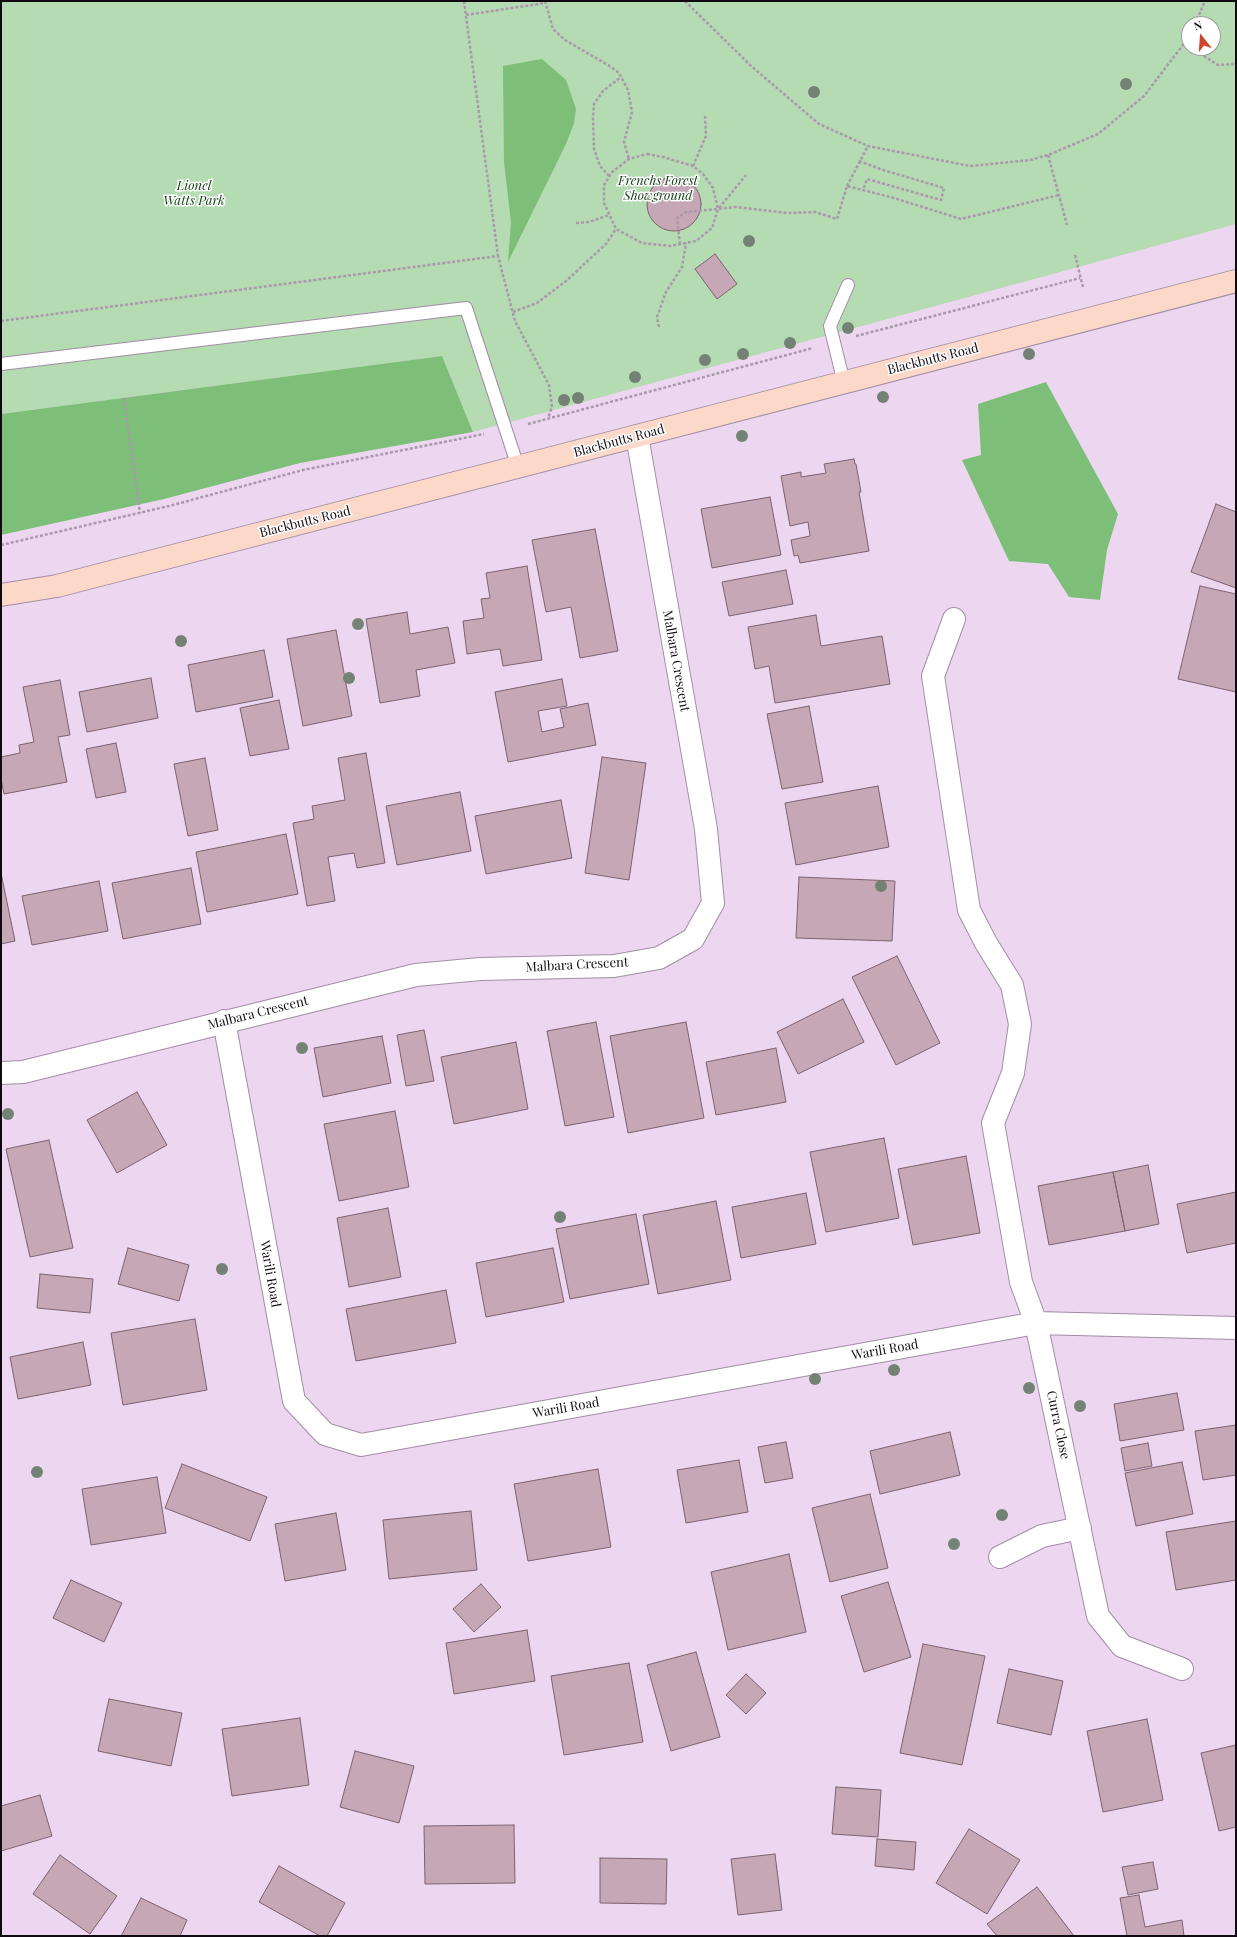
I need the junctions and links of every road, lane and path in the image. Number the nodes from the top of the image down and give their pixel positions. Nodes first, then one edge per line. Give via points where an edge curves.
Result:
1 (464, 1) edge
2 (685, 1) edge
3 (1205, 1) edge
4 (545, 2) edge
5 (466, 15) junction
6 (1198, 16) edge
7 (1181, 49) edge
8 (1204, 56) edge
9 (1236, 64) edge
10 (621, 77) junction
11 (705, 116) dead end
12 (868, 146) junction
13 (1048, 155) junction
14 (629, 159) junction
15 (859, 161) junction
16 (693, 166) junction
17 (746, 175) dead end
18 (609, 176) junction
19 (847, 186) junction
20 (863, 190) junction
21 (1059, 196) junction
22 (718, 209) junction
23 (609, 215) junction
24 (576, 223) dead end
25 (1067, 225) dead end
26 (616, 229) junction
27 (686, 243) junction
28 (680, 244) junction
29 (1075, 255) dead end
30 (498, 256) dead end
31 (1080, 278) junction
32 (1236, 281) edge
33 (848, 285) dead end
34 (1083, 287) dead end
35 (513, 312) dead end
36 (659, 327) dead end
37 (834, 342) junction
38 (1, 364) edge
39 (844, 382) junction
40 (124, 398) dead end
41 (507, 429) junction
42 (637, 436) junction
43 (518, 467) junction
44 (140, 513) junction
45 (1, 544) edge
46 (1, 595) edge
47 (954, 619) dead end
48 (224, 1021) junction
49 (1, 1073) edge
50 (1036, 1322) junction
51 (1236, 1328) edge
52 (1080, 1528) junction
53 (1000, 1557) dead end
54 (1182, 1668) dead end

1 - 5 path
2 - 12 path via 750,65 820,124
3 - 6 path
4 - 5 path
4 - 10 path via 552,29 565,40 608,65
5 - 30 path
7 - 13 path via 1144,96 1098,134
8 - 9 path via 1218,65
10 - 14 path via 628,90 632,112 624,142
10 - 18 path via 603,91 594,104 594,149 600,166
11 - 16 path via 706,136
12 - 13 path via 970,166 1030,160
12 - 15 path
13 - 21 path
14 - 16 path via 647,154
14 - 18 path
15 - 19 path
15 - 20 path via 944,188 941,200 867,179
16 - 22 path via 703,174 713,188
17 - 22 path
18 - 23 path via 604,185 604,203
19 - 20 path
19 - 22 path via 837,219 815,212 786,213 736,207
20 - 21 path via 961,219
21 - 25 path
22 - 27 path via 712,228 696,241
22 - 28 path via 686,212 677,218
23 - 24 path via 589,222
23 - 26 path
26 - 28 path via 642,243 670,246
26 - 35 path via 606,244 566,281 537,303
27 - 28 path
27 - 36 path via 682,267 666,292 657,317
29 - 31 path
31 - 34 path
31 - 37 path
32 - 39 street, Blackbutts Road
33 - 37 lane via 830,326
37 - 39 lane
37 - 41 path
38 - 41 lane via 466,308
39 - 42 street, Blackbutts Road
40 - 44 path
41 - 43 lane
41 - 44 path via 303,470
42 - 43 street, Blackbutts Road
42 - 48 street, Malbara Crescent via 706,829 713,903 693,939 659,958 614,966 480,969 416,975
43 - 46 street, Blackbutts Road via 56,586
44 - 45 path
47 - 50 street, Curra Close via 933,676 969,910 1012,985 1020,1024 1014,1073 993,1122 1021,1282
48 - 49 street, Malbara Crescent via 23,1072
48 - 50 street, Warili Road via 294,1401 325,1434 361,1445
50 - 51 street, Warili Road
50 - 52 street, Curra Close
52 - 53 street via 1042,1536
52 - 54 street, Curra Close via 1098,1616 1122,1646

